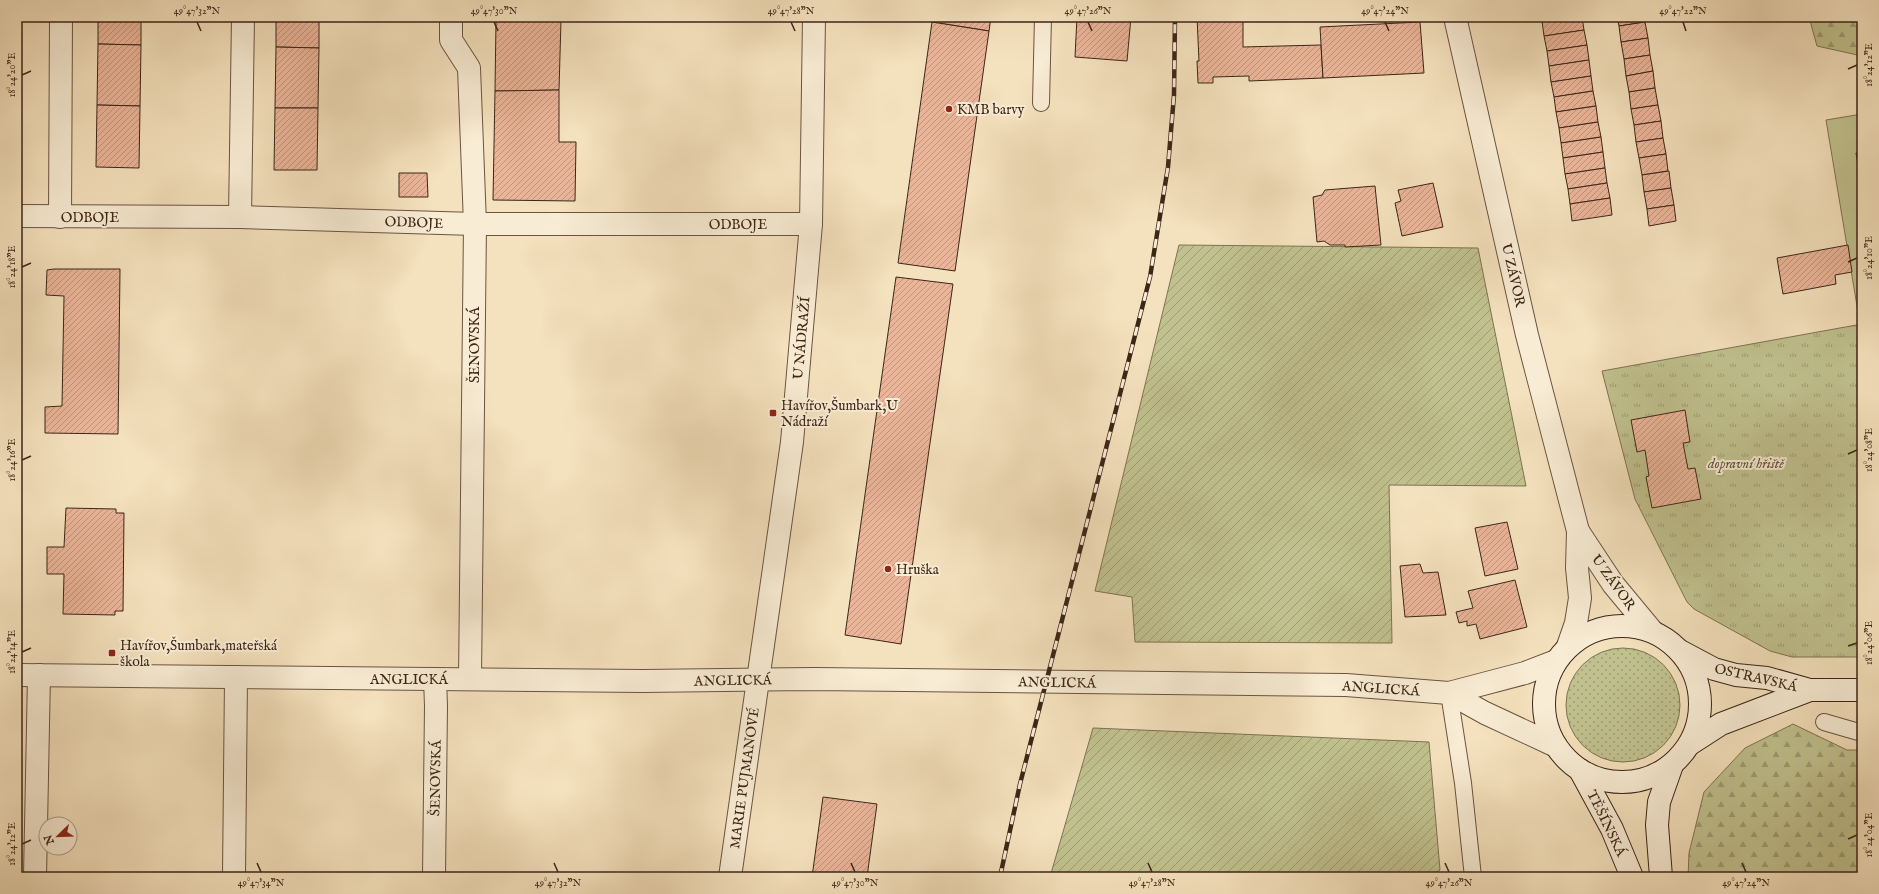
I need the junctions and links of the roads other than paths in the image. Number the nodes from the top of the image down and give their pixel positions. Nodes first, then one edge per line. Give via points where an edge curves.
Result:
1 (61, 17) edge
2 (243, 17) edge
3 (451, 17) edge
4 (814, 17) edge
5 (1043, 17) edge
6 (1455, 17) edge
7 (1041, 103) dead end
8 (17, 216) edge
9 (240, 216) junction
10 (60, 217) junction
11 (475, 224) junction
12 (811, 224) junction
13 (1578, 531) junction
14 (1652, 631) junction
15 (1681, 652) junction
16 (1562, 654) junction
17 (17, 675) edge
18 (38, 675) junction
19 (236, 677) junction
20 (435, 679) junction
21 (470, 679) junction
22 (758, 680) junction
23 (1810, 690) junction
24 (1862, 690) edge
25 (1449, 693) junction
26 (1824, 722) dead end
27 (1862, 733) edge
28 (1690, 744) junction
29 (1556, 746) junction
30 (1672, 765) junction
31 (1580, 770) junction
32 (35, 877) edge
33 (234, 877) edge
34 (434, 877) edge
35 (730, 877) edge
36 (1473, 877) edge
37 (1632, 877) edge
38 (1661, 877) edge

1 - 10 street
2 - 9 street
3 - 11 street, ŠENOVSKÁ via 451,40 469,68
4 - 12 street, U NÁDRAŽÍ
5 - 7 lane
6 - 13 street, U ZÁVOR via 1527,335
8 - 10 street, ODBOJE
9 - 10 street, ODBOJE
9 - 11 street, ODBOJE
11 - 12 street, ODBOJE
11 - 21 street, ŠENOVSKÁ
12 - 22 street, U NÁDRAŽÍ via 792,442
13 - 14 street, U ZÁVOR via 1613,584
13 - 16 street, U ZÁVOR via 1577,568 1580,598 1576,624
14 - 15 street
14 - 16 street, ANGLICKÁ via 1630,626 1608,626 1587,634
15 - 23 street, OSTRAVSKÁ via 1714,669 1736,675 1767,678
15 - 28 street via 1694,672 1700,696 1698,723
16 - 25 street, ANGLICKÁ via 1525,673
16 - 29 street, U ZÁVOR via 1546,684 1543,708 1547,728
17 - 18 street, ANGLICKÁ
18 - 19 street, ANGLICKÁ
18 - 32 street
19 - 20 street, ANGLICKÁ
19 - 33 street
20 - 21 street, ANGLICKÁ
20 - 34 street, ŠENOVSKÁ
21 - 22 street, ANGLICKÁ
22 - 25 street, ANGLICKÁ via 1346,685
22 - 35 street, MARIE PUJMANOVÉ
23 - 24 street, OSTRAVSKÁ
23 - 28 street, OSTRAVSKÁ via 1721,724
25 - 29 street, ANGLICKÁ
25 - 36 lane via 1463,783
26 - 27 lane
28 - 30 street
29 - 31 street, U ZÁVOR via 1567,761
30 - 31 street via 1650,778 1628,783 1604,781
30 - 38 street via 1658,810
31 - 37 street, TĚŠÍNSKÁ via 1612,829

